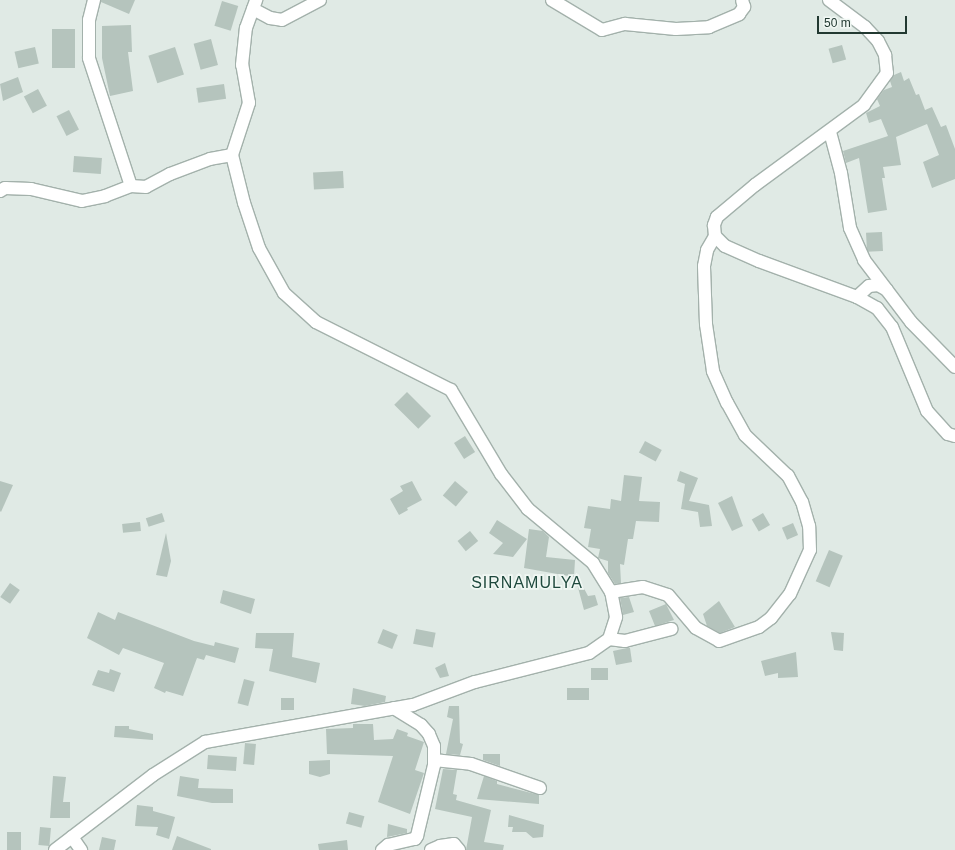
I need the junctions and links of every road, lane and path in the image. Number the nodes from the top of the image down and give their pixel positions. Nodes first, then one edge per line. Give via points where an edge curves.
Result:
1 (94, 0) edge
2 (320, 0) edge
3 (552, 0) edge
4 (742, 0) edge
5 (829, 0) edge
6 (254, 5) edge
7 (830, 132) junction
8 (232, 155) junction
9 (131, 186) junction
10 (0, 191) edge
11 (715, 236) junction
12 (888, 291) junction
13 (857, 297) junction
14 (955, 368) edge
15 (955, 436) edge
16 (611, 592) junction
17 (671, 629) dead end
18 (609, 639) junction
19 (394, 708) junction
20 (434, 760) junction
21 (540, 788) dead end
22 (72, 837) junction
23 (55, 850) edge
24 (81, 850) edge
25 (382, 850) edge
26 (431, 850) edge
27 (459, 850) edge

1 - 9 street via 89,20 89,58
2 - 6 street via 282,20 270,18
3 - 4 street via 602,30 625,24 676,29 709,27 739,14 744,7
5 - 7 street via 865,27 878,41 885,55 887,73 864,105
6 - 8 street via 246,28 242,65 249,103
7 - 11 street via 755,185 717,217 714,225
7 - 12 street via 841,173 850,228 864,260
8 - 9 street via 210,159 170,174 146,187
8 - 16 street via 244,204 259,248 284,293 316,322 452,390 501,474 528,509 593,563
9 - 10 street via 105,196 82,200 31,188 5,188
11 - 13 street via 725,246 759,261
11 - 16 street via 707,250 704,266 706,324 713,371 745,435 788,476 802,502 809,526 810,550 790,594 771,618 759,627 724,640 713,639 696,628 678,604 661,592 643,587
12 - 13 street via 878,285 869,286
12 - 14 street via 911,322
13 - 15 street via 878,308 892,327 927,411 948,434
16 - 18 street via 616,617
17 - 18 street via 625,642
18 - 19 street via 589,653 475,682 445,695
19 - 20 street via 421,725 429,734 434,746
19 - 22 street via 205,742 153,775
20 - 21 street via 471,764
20 - 25 street via 432,783 417,836 415,839 388,845
22 - 23 street
22 - 24 street
26 - 27 street via 454,844

